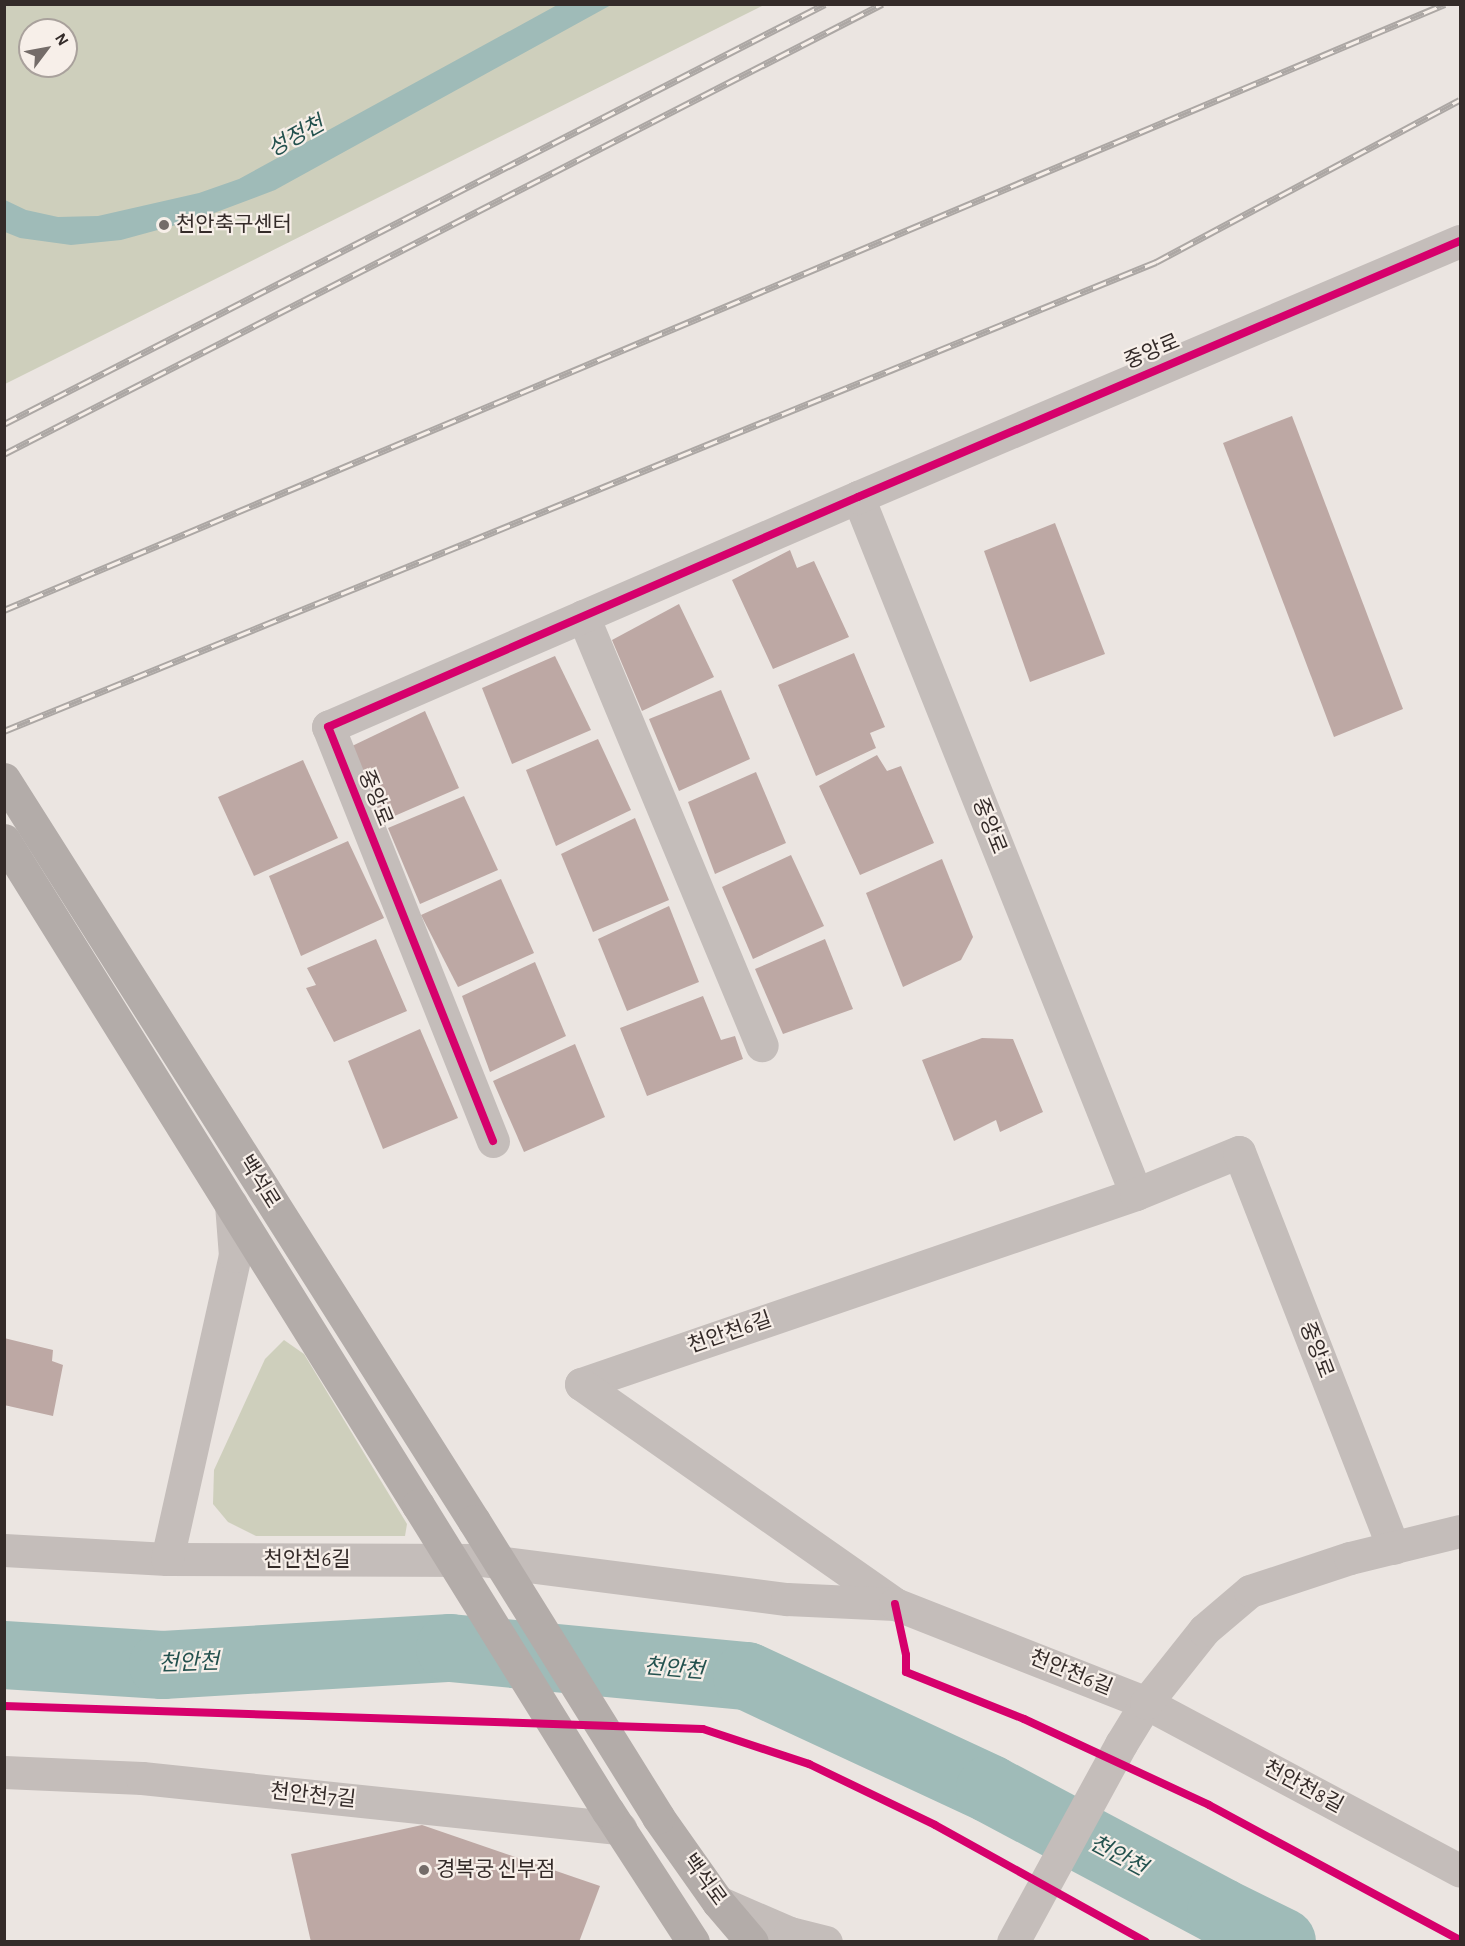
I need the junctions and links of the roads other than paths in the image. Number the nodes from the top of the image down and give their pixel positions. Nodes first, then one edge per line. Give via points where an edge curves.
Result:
1 (1461, 241) edge
2 (858, 497) junction
3 (583, 616) junction
4 (4, 779) edge
5 (10, 849) edge
6 (762, 1045) dead end
7 (493, 1141) dead end
8 (1239, 1152) joint
9 (1136, 1194) junction
10 (231, 1204) junction
11 (229, 1283) junction
12 (284, 1291) junction
13 (1461, 1531) edge
14 (1393, 1548) junction
15 (4, 1550) edge
16 (167, 1559) junction
17 (895, 1604) junction
18 (1146, 1703) junction
19 (4, 1772) edge
20 (614, 1820) junction
21 (1461, 1871) edge
22 (654, 1883) junction
23 (718, 1902) junction
24 (675, 1941) edge
25 (693, 1941) edge
26 (752, 1941) edge
27 (826, 1941) edge
28 (1013, 1941) edge

1 - 2 street, 중앙로
2 - 3 street
2 - 9 street, 중앙로
3 - 6 street
3 - 7 street, 중앙로 via 328,727
4 - 23 main road, 백석로, bridge via 658,1817
5 - 10 main road, 백석로
8 - 9 street, 천안천6길
8 - 14 street, 중앙로
9 - 17 street, 천안천6길 via 582,1384
10 - 11 street via 236,1256
10 - 12 main road, 백석로
11 - 12 street via 259,1280
11 - 16 street
12 - 20 main road, 백석로, bridge
13 - 14 street
14 - 18 street via 1250,1591 1204,1630
15 - 16 street, 천안천6길
16 - 17 street, 천안천6길 via 481,1560 787,1599
17 - 18 street, 천안천6길
18 - 21 street, 천안천8길
18 - 28 street
19 - 20 street, 천안천7길 via 142,1778
20 - 22 main road, 백석로
22 - 24 street
22 - 25 main road, 백석로
23 - 26 main road, 백석로
23 - 27 street via 790,1933

